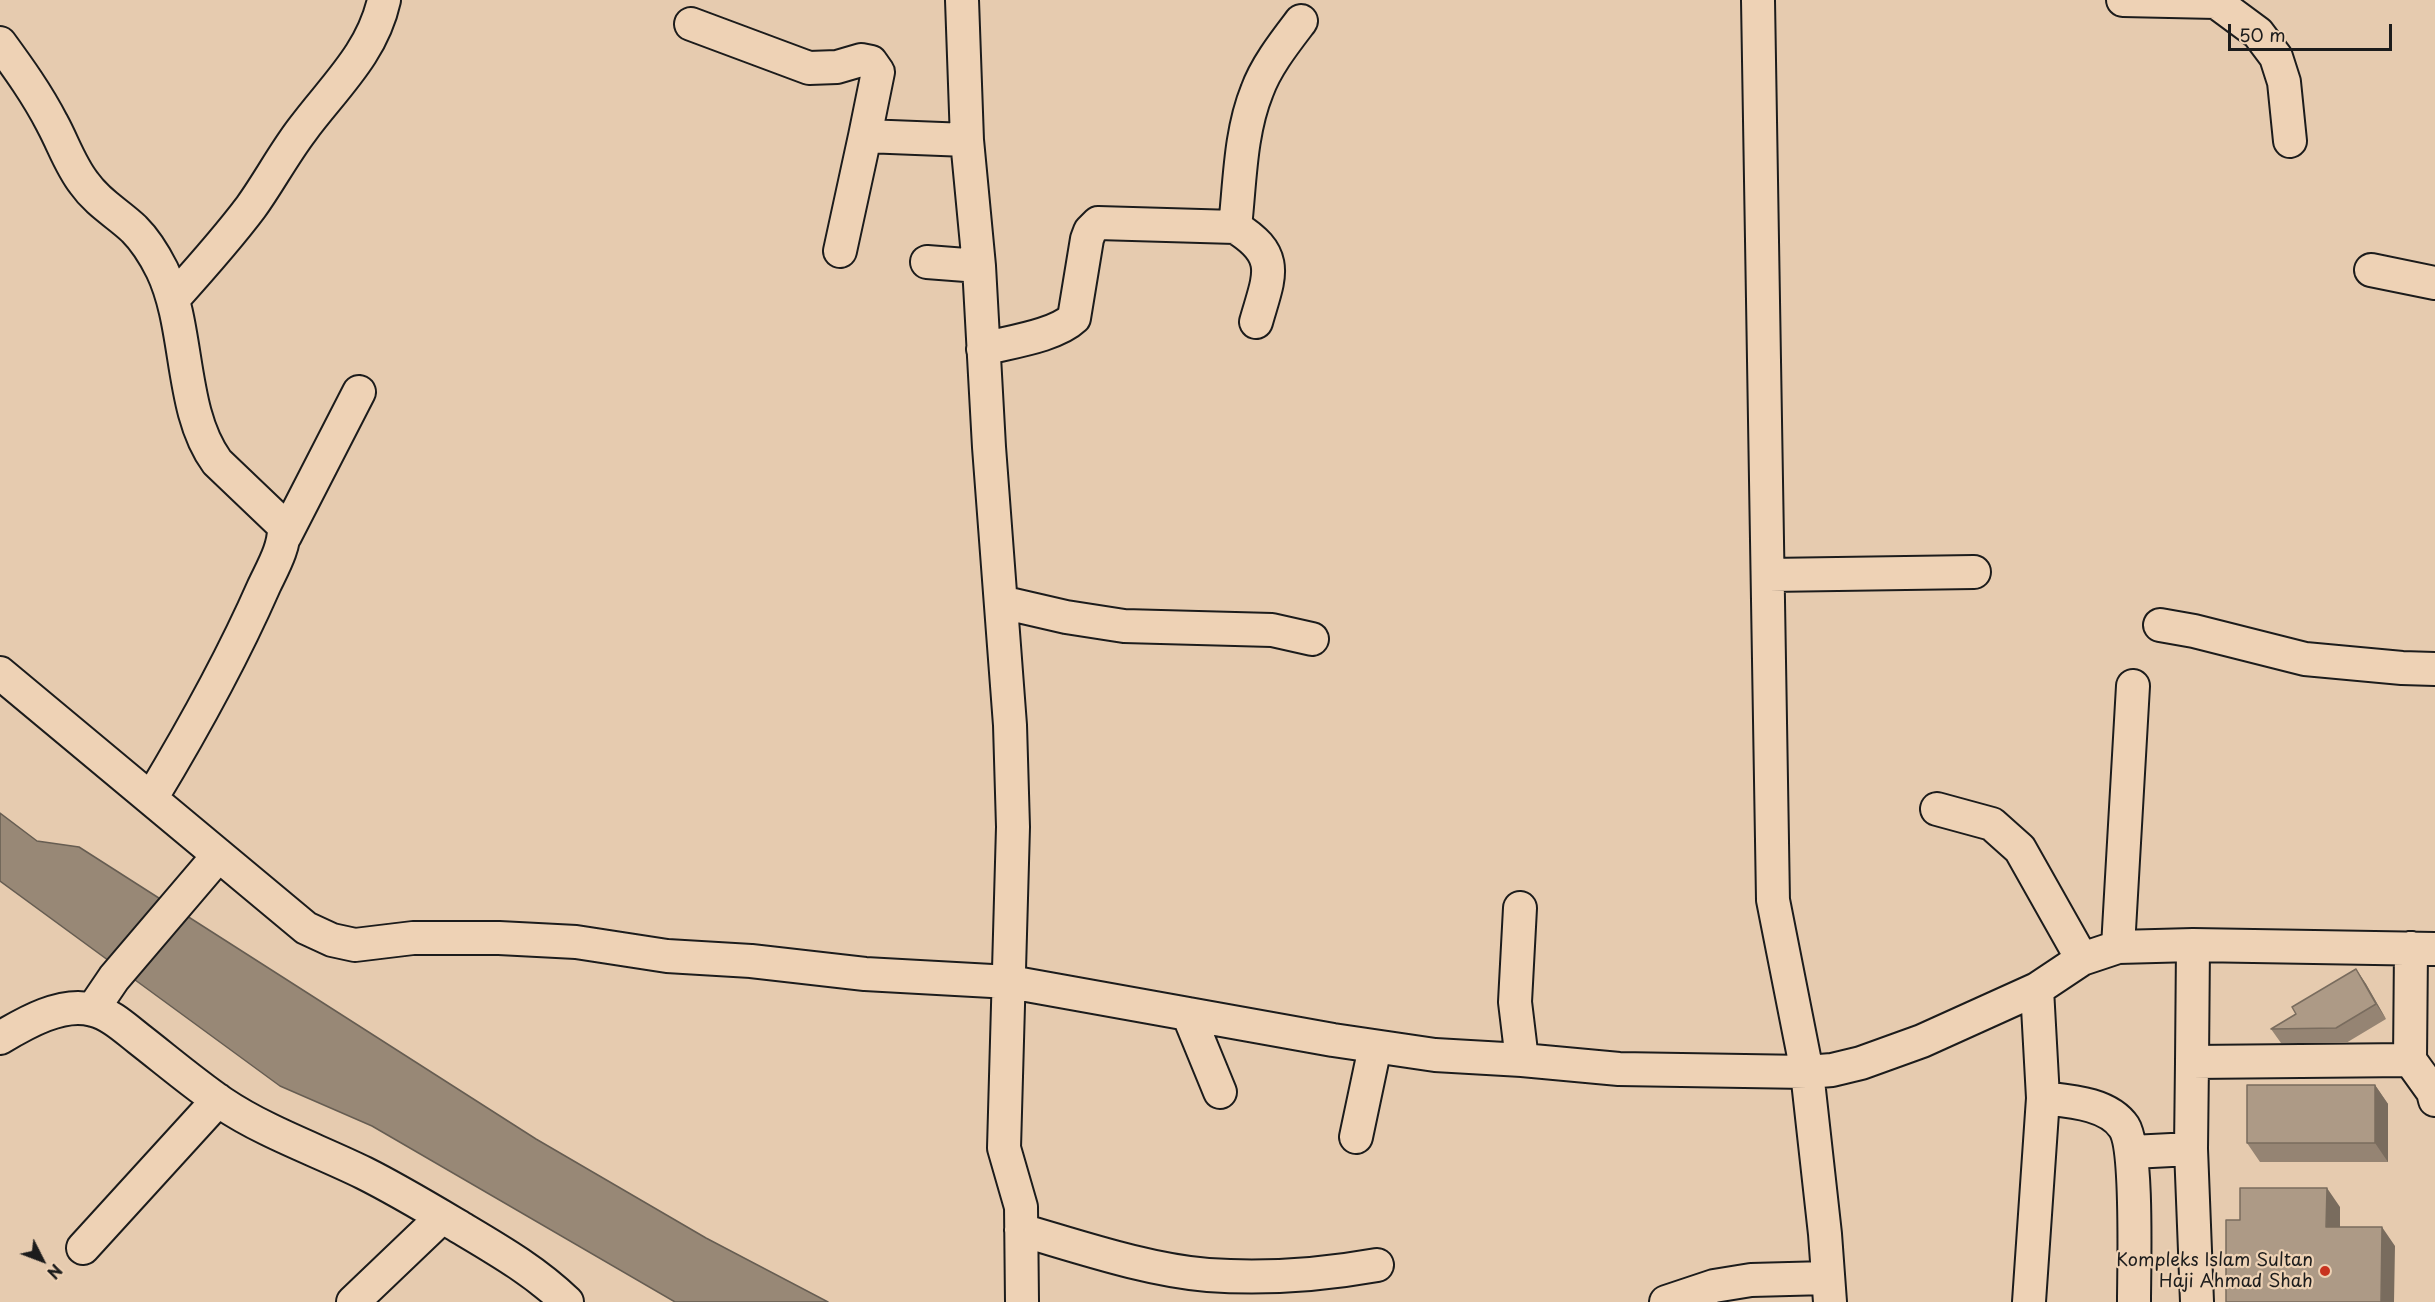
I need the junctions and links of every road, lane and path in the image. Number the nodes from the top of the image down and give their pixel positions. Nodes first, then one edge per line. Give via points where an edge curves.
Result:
1 (384, 0) edge
2 (962, 0) edge
3 (1758, 0) edge
4 (2123, 0) edge
5 (1301, 21) dead end
6 (691, 24) dead end
7 (0, 43) edge
8 (865, 136) junction
9 (967, 140) junction
10 (2290, 141) dead end
11 (1234, 227) junction
12 (840, 251) dead end
13 (927, 261) dead end
14 (979, 266) junction
15 (2372, 270) dead end
16 (2435, 283) edge
17 (174, 298) junction
18 (1256, 322) dead end
19 (983, 349) junction
20 (359, 392) dead end
21 (285, 536) junction
22 (1974, 572) dead end
23 (1769, 575) junction
24 (1001, 602) junction
25 (2160, 626) dead end
26 (1312, 639) dead end
27 (2435, 669) edge
28 (0, 673) edge
29 (2133, 686) dead end
30 (152, 798) junction
31 (1937, 809) dead end
32 (218, 856) junction
33 (1520, 908) dead end
34 (2193, 945) junction
35 (2118, 947) junction
36 (2423, 949) edge
37 (2082, 959) junction
38 (1010, 982) junction
39 (2037, 989) junction
40 (93, 1009) junction
41 (1188, 1014) junction
42 (0, 1038) edge
43 (1375, 1047) junction
44 (1522, 1060) junction
45 (2410, 1060) junction
46 (2192, 1062) junction
47 (1807, 1072) junction
48 (1220, 1092) dead end
49 (2043, 1098) junction
50 (218, 1100) junction
51 (2435, 1100) edge
52 (1356, 1137) dead end
53 (2191, 1149) junction
54 (2132, 1152) junction
55 (442, 1217) junction
56 (1021, 1230) junction
57 (83, 1248) dead end
58 (1377, 1266) dead end
59 (1257, 1289) edge
60 (1829, 1290) edge
61 (353, 1302) edge
62 (567, 1302) edge
63 (1022, 1302) edge
64 (1666, 1302) edge
65 (2030, 1302) edge
66 (2134, 1302) edge
67 (2197, 1302) edge

1 - 17 street via 366,48 345,79 300,132 252,206
2 - 9 street
3 - 23 street
4 - 10 street via 2216,2 2258,33 2276,57 2284,82
5 - 11 street via 1257,89 1245,128
6 - 8 street via 809,69 837,68 861,60 871,62 878,72
7 - 17 street via 39,98 85,185 101,204 142,238
8 - 9 street
8 - 12 street
9 - 14 street
11 - 18 street via 1254,239 1266,255 1268,279
11 - 19 street via 1098,223 1087,239 1074,318 1052,330
13 - 14 street
14 - 19 street
15 - 16 street
17 - 21 street via 198,423 208,450 284,526
19 - 24 street
20 - 21 street
21 - 30 street via 229,658
22 - 23 street
23 - 47 street via 1773,900
24 - 26 street via 1124,626 1272,630
24 - 38 street via 1013,827
25 - 27 street via 2305,659
28 - 30 street
29 - 35 street
30 - 32 street
31 - 37 street via 1992,824 2020,849
32 - 38 street via 306,928 355,945 413,938 576,942 667,956
32 - 40 street via 114,978
33 - 44 street via 1515,1002
34 - 35 street
34 - 36 street
34 - 46 street
35 - 37 street
36 - 45 street
37 - 39 street
38 - 41 street
38 - 56 street via 1004,1148 1021,1207
39 - 47 street via 1922,1041 1861,1063
39 - 49 street
40 - 42 street via 62,1010
40 - 50 street via 119,1023
41 - 43 street
41 - 48 street
43 - 44 street
43 - 52 street
44 - 47 street via 1619,1069
45 - 46 street
45 - 51 street
46 - 53 street
47 - 60 street
49 - 54 street via 2108,1113 2124,1127
49 - 65 street
50 - 55 street
50 - 57 street
53 - 54 street
53 - 67 street
54 - 66 street
55 - 61 street
55 - 62 street via 510,1257
56 - 59 street via 1115,1257
56 - 63 street
58 - 59 street via 1307,1275
60 - 64 street via 1751,1280 1714,1286

